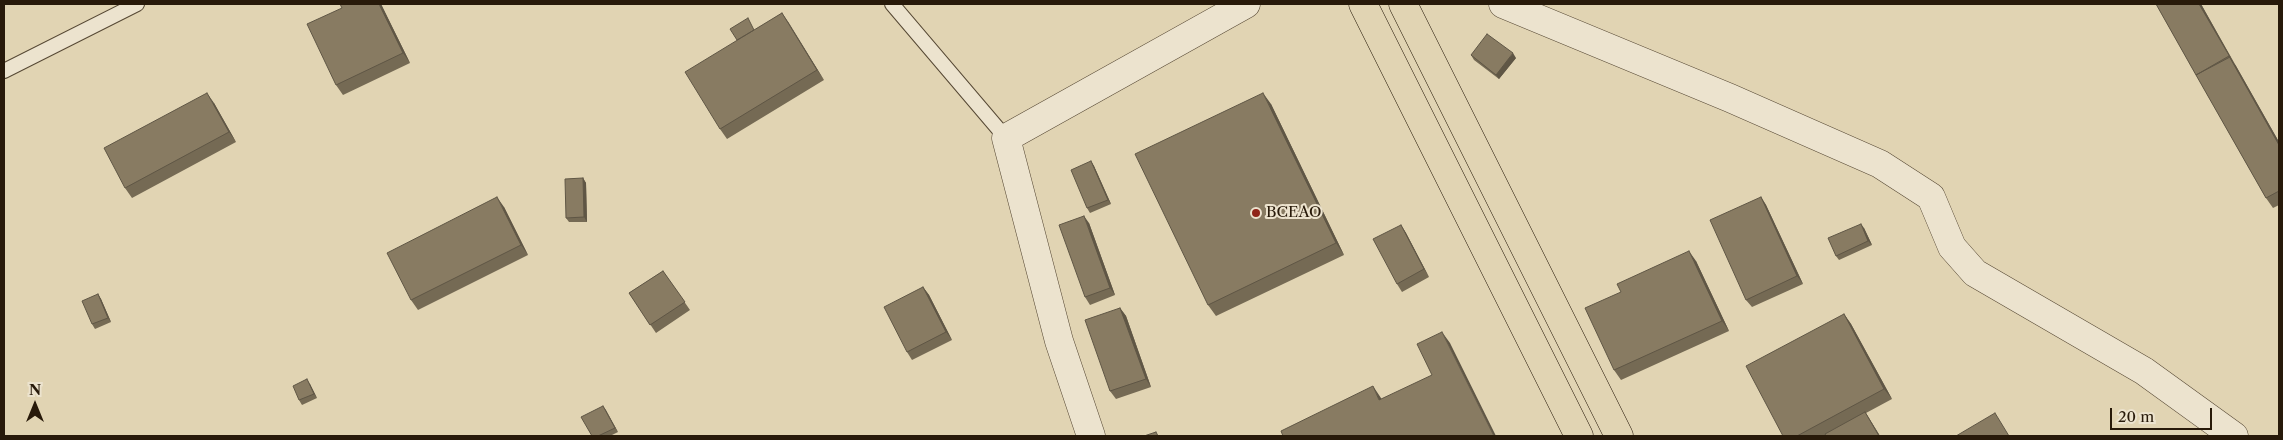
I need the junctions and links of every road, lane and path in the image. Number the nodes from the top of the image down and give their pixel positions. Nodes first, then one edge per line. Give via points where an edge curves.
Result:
1 (137, 4) edge
2 (892, 4) edge
3 (1246, 4) edge
4 (1363, 4) edge
5 (1403, 4) edge
6 (1503, 4) edge
7 (4, 71) edge
8 (1006, 138) junction
9 (1091, 436) edge
10 (1579, 436) edge
11 (1619, 436) edge
12 (2234, 436) edge

1 - 7 lane
2 - 8 lane
3 - 8 street
4 - 10 highway
5 - 11 highway
6 - 12 street via 1880,164 1931,197 1952,247 1975,273 2144,372
8 - 9 street via 1059,341

